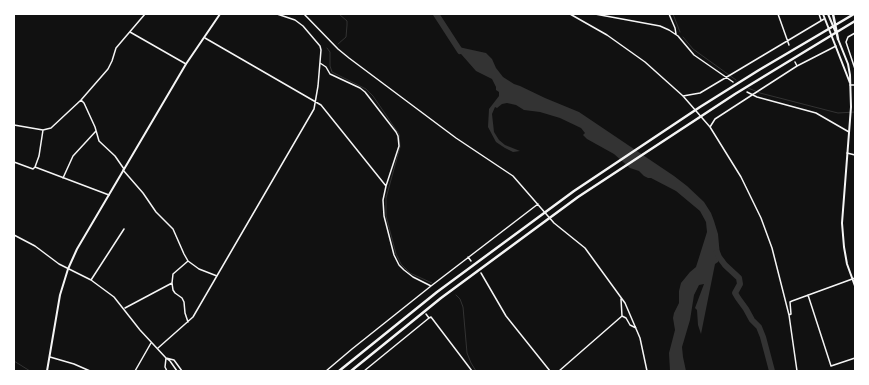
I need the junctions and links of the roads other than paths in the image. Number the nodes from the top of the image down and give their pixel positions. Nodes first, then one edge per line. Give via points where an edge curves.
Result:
1 (145, 14) edge
2 (220, 14) edge
3 (277, 14) edge
4 (304, 14) edge
5 (570, 14) edge
6 (595, 14) edge
7 (669, 14) edge
8 (778, 14) edge
9 (819, 14) edge
10 (823, 14) edge
11 (828, 14) edge
12 (834, 14) edge
13 (853, 14) edge
14 (825, 18) junction
15 (821, 20) junction
16 (855, 21) edge
17 (129, 32) junction
18 (855, 33) edge
19 (676, 34) junction
20 (203, 37) junction
21 (838, 39) junction
22 (787, 40) junction
23 (789, 45) dead end
24 (836, 46) junction
25 (795, 62) dead end
26 (320, 63) junction
27 (186, 64) junction
28 (797, 66) junction
29 (855, 69) edge
30 (729, 76) junction
31 (733, 82) dead end
32 (855, 84) edge
33 (850, 85) junction
34 (747, 92) dead end
35 (752, 95) junction
36 (683, 96) junction
37 (81, 100) junction
38 (315, 101) junction
39 (851, 102) junction
40 (855, 102) edge
41 (14, 125) edge
42 (710, 127) junction
43 (43, 130) junction
44 (96, 130) junction
45 (849, 132) junction
46 (847, 154) junction
47 (855, 155) edge
48 (14, 162) edge
49 (35, 167) junction
50 (124, 169) junction
51 (63, 178) junction
52 (386, 186) junction
53 (109, 195) junction
54 (538, 204) junction
55 (124, 229) dead end
56 (14, 235) edge
57 (468, 257) junction
58 (188, 261) junction
59 (471, 261) dead end
60 (68, 269) junction
61 (481, 273) dead end
62 (217, 276) junction
63 (854, 278) edge
64 (90, 280) junction
65 (172, 283) junction
66 (431, 286) junction
67 (855, 286) edge
68 (808, 295) junction
69 (621, 299) junction
70 (414, 300) junction
71 (416, 303) dead end
72 (124, 309) junction
73 (426, 314) dead end
74 (622, 316) junction
75 (789, 316) junction
76 (429, 318) junction
77 (188, 322) junction
78 (636, 328) junction
79 (151, 343) junction
80 (158, 348) junction
81 (50, 357) junction
82 (166, 358) junction
83 (855, 358) edge
84 (47, 371) edge
85 (90, 371) edge
86 (135, 371) edge
87 (167, 371) edge
88 (177, 371) edge
89 (182, 371) edge
90 (326, 371) edge
91 (339, 371) edge
92 (351, 371) edge
93 (364, 371) edge
94 (472, 371) edge
95 (550, 371) edge
96 (559, 371) edge
97 (647, 371) edge
98 (797, 371) edge

1 - 17 street
2 - 20 main road
3 - 26 street via 295,20 317,41 321,50
4 - 54 street via 348,58 456,138 513,176
5 - 36 street via 625,48 660,74
6 - 19 street via 660,26
7 - 19 street
8 - 22 street
9 - 15 street
10 - 14 main road
11 - 21 main road
12 - 21 highway
13 - 91 highway via 700,107 574,191 436,292
14 - 15 street
14 - 24 main road
15 - 22 street
16 - 92 highway via 763,76 578,197 441,298
17 - 27 street
17 - 37 street via 114,50 108,69
18 - 29 street via 846,42
19 - 30 street via 694,55
20 - 27 main road
20 - 38 street
21 - 33 main road via 848,64
22 - 23 street
22 - 30 street
24 - 28 street
24 - 33 main road
25 - 28 street
26 - 38 street
26 - 52 street via 330,74 365,92 396,132 399,146
27 - 50 main road
28 - 35 street
30 - 31 street
30 - 36 street via 700,93
32 - 33 street
33 - 39 main road
34 - 35 street
35 - 42 street via 715,119
35 - 45 street via 816,112
36 - 42 street
37 - 43 street via 51,128
37 - 44 street
38 - 52 street
38 - 62 street via 314,109
39 - 40 street
39 - 45 main road
41 - 43 street
42 - 75 street via 741,177 762,218
43 - 49 street
44 - 50 street via 99,141
44 - 51 street via 73,156
45 - 46 main road
46 - 47 street
46 - 63 main road via 842,223 844,247
48 - 49 street via 33,169
49 - 51 street
50 - 53 main road
50 - 58 street via 156,212 173,229
51 - 53 street
52 - 66 street via 383,200 384,216 396,261 408,274
53 - 60 main road
54 - 57 street
54 - 69 street via 554,223 585,248
55 - 64 street
56 - 60 street
57 - 59 street
57 - 66 street
58 - 62 street via 199,270
58 - 65 street via 173,274
60 - 64 street
60 - 81 main road via 57,308
61 - 95 street via 506,316
62 - 77 street
63 - 67 main road
63 - 68 street
64 - 72 street via 114,297
65 - 72 street
65 - 77 street via 175,294 184,302
66 - 70 street
68 - 75 street via 790,302
68 - 83 street via 831,366
69 - 74 street
69 - 78 street
70 - 71 street
70 - 90 street
72 - 79 street
73 - 76 street
74 - 78 street
74 - 96 street
75 - 98 street
76 - 93 street
76 - 94 street via 431,317
77 - 80 street
78 - 97 street
79 - 80 street
79 - 86 street
80 - 82 street
81 - 84 main road
81 - 85 street
82 - 87 street
82 - 88 street
82 - 89 street via 174,360

